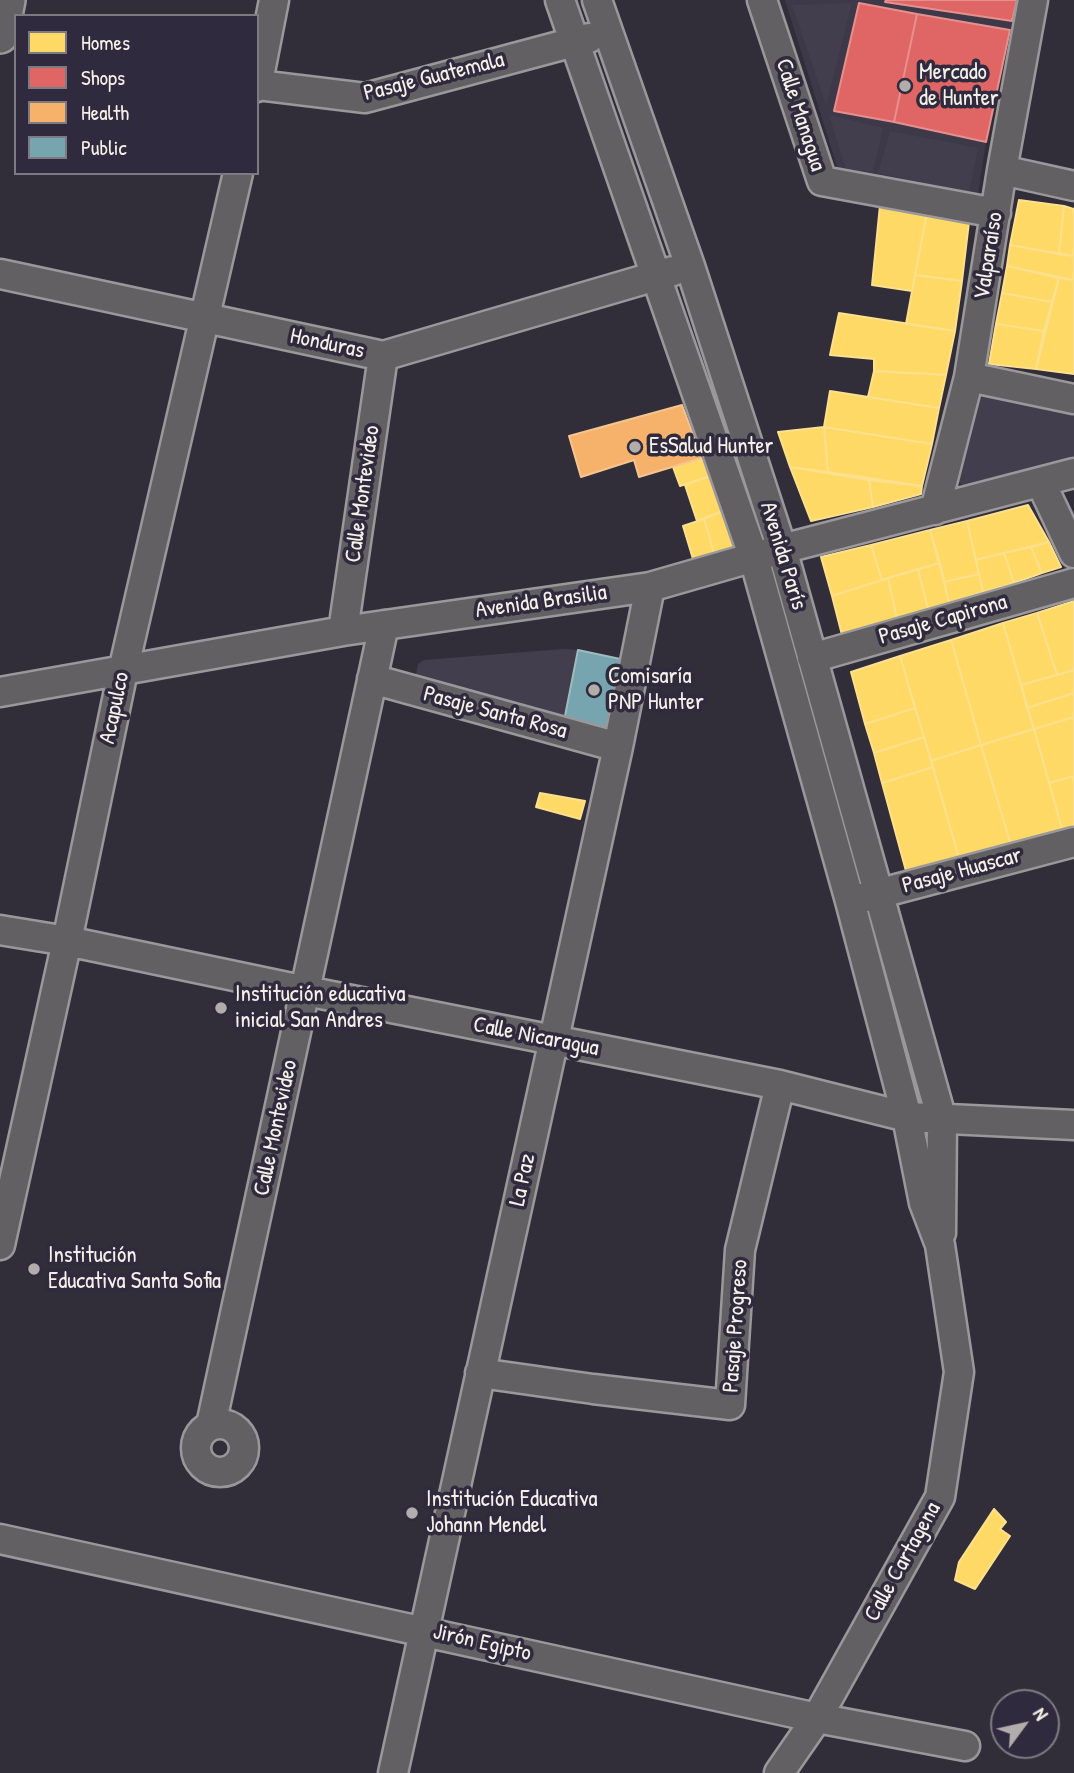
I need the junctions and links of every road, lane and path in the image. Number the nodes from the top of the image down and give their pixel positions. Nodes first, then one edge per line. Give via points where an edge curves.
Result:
1 (7, 0) edge
2 (274, 0) edge
3 (560, 0) edge
4 (597, 0) edge
5 (762, 0) edge
6 (1033, 0) edge
7 (609, 34) junction
8 (0, 35) edge
9 (573, 41) junction
10 (259, 76) edge
11 (259, 86) edge
12 (1002, 170) junction
13 (238, 175) edge
14 (1074, 186) edge
15 (996, 214) junction
16 (690, 266) junction
17 (0, 274) edge
18 (657, 276) junction
19 (205, 318) junction
20 (383, 356) junction
21 (969, 377) junction
22 (1074, 399) edge
23 (1074, 473) edge
24 (1041, 483) junction
25 (935, 510) junction
26 (782, 549) junction
27 (1074, 552) edge
28 (754, 558) junction
29 (1074, 583) edge
30 (650, 587) junction
31 (384, 625) junction
32 (343, 631) junction
33 (812, 658) junction
34 (123, 671) junction
35 (372, 679) junction
36 (0, 692) edge
37 (618, 747) junction
38 (1074, 842) edge
39 (879, 893) junction
40 (850, 901) junction
41 (0, 930) edge
42 (67, 941) junction
43 (306, 991) junction
44 (554, 1040) junction
45 (780, 1085) junction
46 (907, 1117) junction
47 (942, 1120) junction
48 (1074, 1125) edge
49 (4, 1206) edge
50 (0, 1245) edge
51 (940, 1245) junction
52 (480, 1373) junction
53 (211, 1425) dead end
54 (0, 1538) edge
55 (424, 1630) junction
56 (817, 1718) junction
57 (965, 1746) dead end
58 (393, 1773) edge
59 (779, 1773) edge

1 - 8 main road
2 - 10 street
3 - 9 street, Avenida París
4 - 7 street, Avenida París
5 - 15 street, Calle Managua via 822,181
6 - 12 street, Valparaíso
7 - 9 street, Pasaje Guatemala
7 - 16 street, Avenida París
9 - 11 street, Pasaje Guatemala via 365,99
9 - 18 street, Avenida París
12 - 14 street
12 - 15 street, Valparaíso
13 - 19 street, Acapulco
15 - 21 street, Valparaíso
16 - 18 street, Honduras
16 - 26 street, Avenida París
17 - 19 street, Honduras
18 - 20 street, Honduras
18 - 28 street, Avenida París
19 - 20 street, Honduras
19 - 34 street, Acapulco
20 - 32 street, Calle Montevideo
21 - 22 street
21 - 25 street, Valparaíso
23 - 24 street, Avenida Brasilia
24 - 25 street, Avenida Brasilia
24 - 27 street
25 - 26 street, Avenida Brasilia
26 - 28 street, Avenida Brasilia
26 - 33 street, Avenida París
28 - 30 street, Avenida Brasilia
28 - 40 street, Avenida París
29 - 33 street, Pasaje Capirona
30 - 31 street, Avenida Brasilia
30 - 37 street, La Paz
31 - 32 street, Avenida Brasilia
31 - 35 street, Calle Montevideo
32 - 34 street, Avenida Brasilia
33 - 39 street, Avenida París
34 - 36 street, Avenida Brasilia
34 - 42 street, Acapulco
35 - 37 street, Pasaje Santa Rosa
35 - 43 street, Calle Montevideo
37 - 44 street, La Paz
38 - 39 street, Pasaje Huascar
39 - 40 street, Pasaje Huascar
39 - 47 street, Avenida París
40 - 46 street, Avenida París
41 - 42 street, Calle Nicaragua
42 - 43 street, Calle Nicaragua
42 - 49 street, Acapulco
43 - 44 street, Calle Nicaragua
43 - 53 street, Calle Montevideo
44 - 45 street, Calle Nicaragua
44 - 52 street, La Paz
45 - 46 street, Calle Nicaragua
45 - 52 street, Pasaje Progreso via 740,1250 730,1405
46 - 47 street, Calle Nicaragua
46 - 51 street, Calle Cartagena via 924,1203
47 - 48 street, Calle Nicaragua
47 - 51 street, Calle Cartagena
49 - 50 street, Acapulco
51 - 56 street, Calle Cartagena via 959,1372 940,1497
52 - 55 street, La Paz
54 - 55 street, Jirón Egipto
55 - 56 street, Jirón Egipto
55 - 58 street, La Paz
56 - 57 street, Jirón Egipto
56 - 59 street, Calle Cartagena

